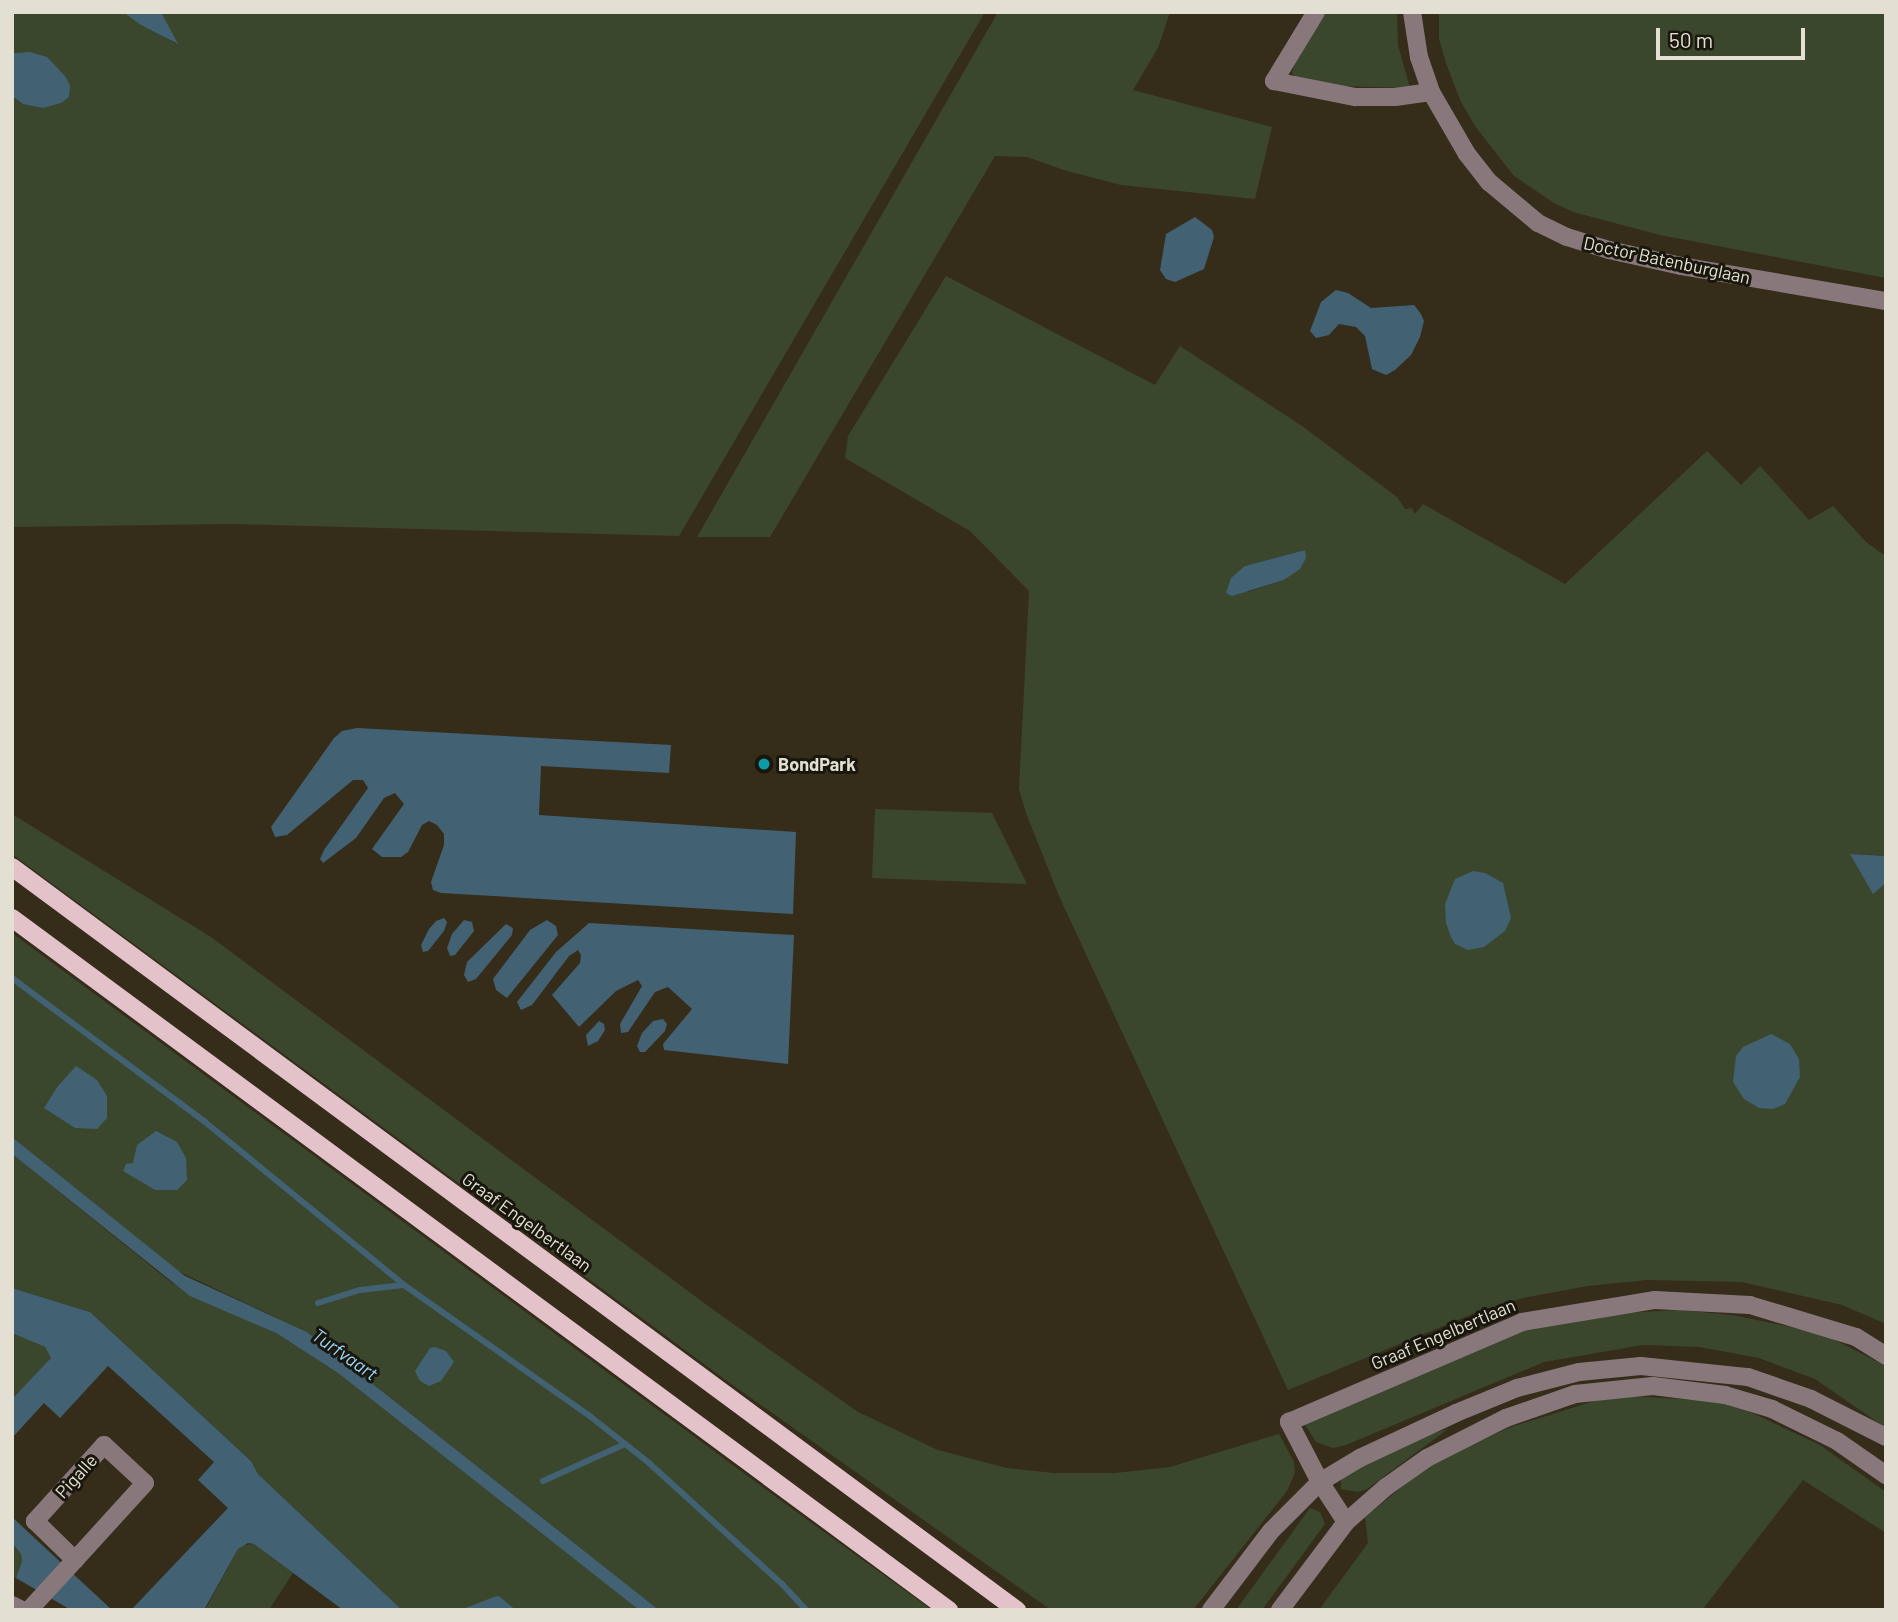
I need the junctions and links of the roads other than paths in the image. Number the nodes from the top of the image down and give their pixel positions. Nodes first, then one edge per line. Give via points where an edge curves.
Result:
1 (1316, 12) edge
2 (1412, 12) edge
3 (1431, 92) junction
4 (1886, 301) edge
5 (12, 867) edge
6 (12, 918) edge
7 (1886, 1356) edge
8 (1886, 1437) edge
9 (1886, 1475) edge
10 (1320, 1482) junction
11 (1346, 1522) junction
12 (71, 1564) junction
13 (12, 1605) edge
14 (22, 1610) edge
15 (29, 1610) edge
16 (949, 1610) edge
17 (1017, 1610) edge
18 (1211, 1610) edge
19 (1280, 1610) edge

1 - 3 street via 1274,81 1355,97
2 - 3 street, Doctor Batenburglaan via 1419,57
3 - 4 street, Doctor Batenburglaan via 1489,182 1517,208 1567,237 1681,266
5 - 17 main road, Graaf Engelbertlaan
6 - 16 main road
7 - 10 street, Graaf Engelbertlaan via 1856,1337 1750,1305 1655,1300 1522,1322 1289,1422
8 - 10 street via 1811,1398 1748,1377 1641,1366 1579,1372 1517,1388 1402,1437
9 - 11 street via 1837,1440 1772,1409 1725,1395 1653,1386 1575,1394 1506,1418 1427,1458
10 - 11 street, Graaf Engelbertlaan
10 - 18 street via 1271,1531
11 - 19 street
12 - 12 street, Pigalle via 145,1483 104,1445 35,1521
12 - 15 street, Pigalle
13 - 14 street

